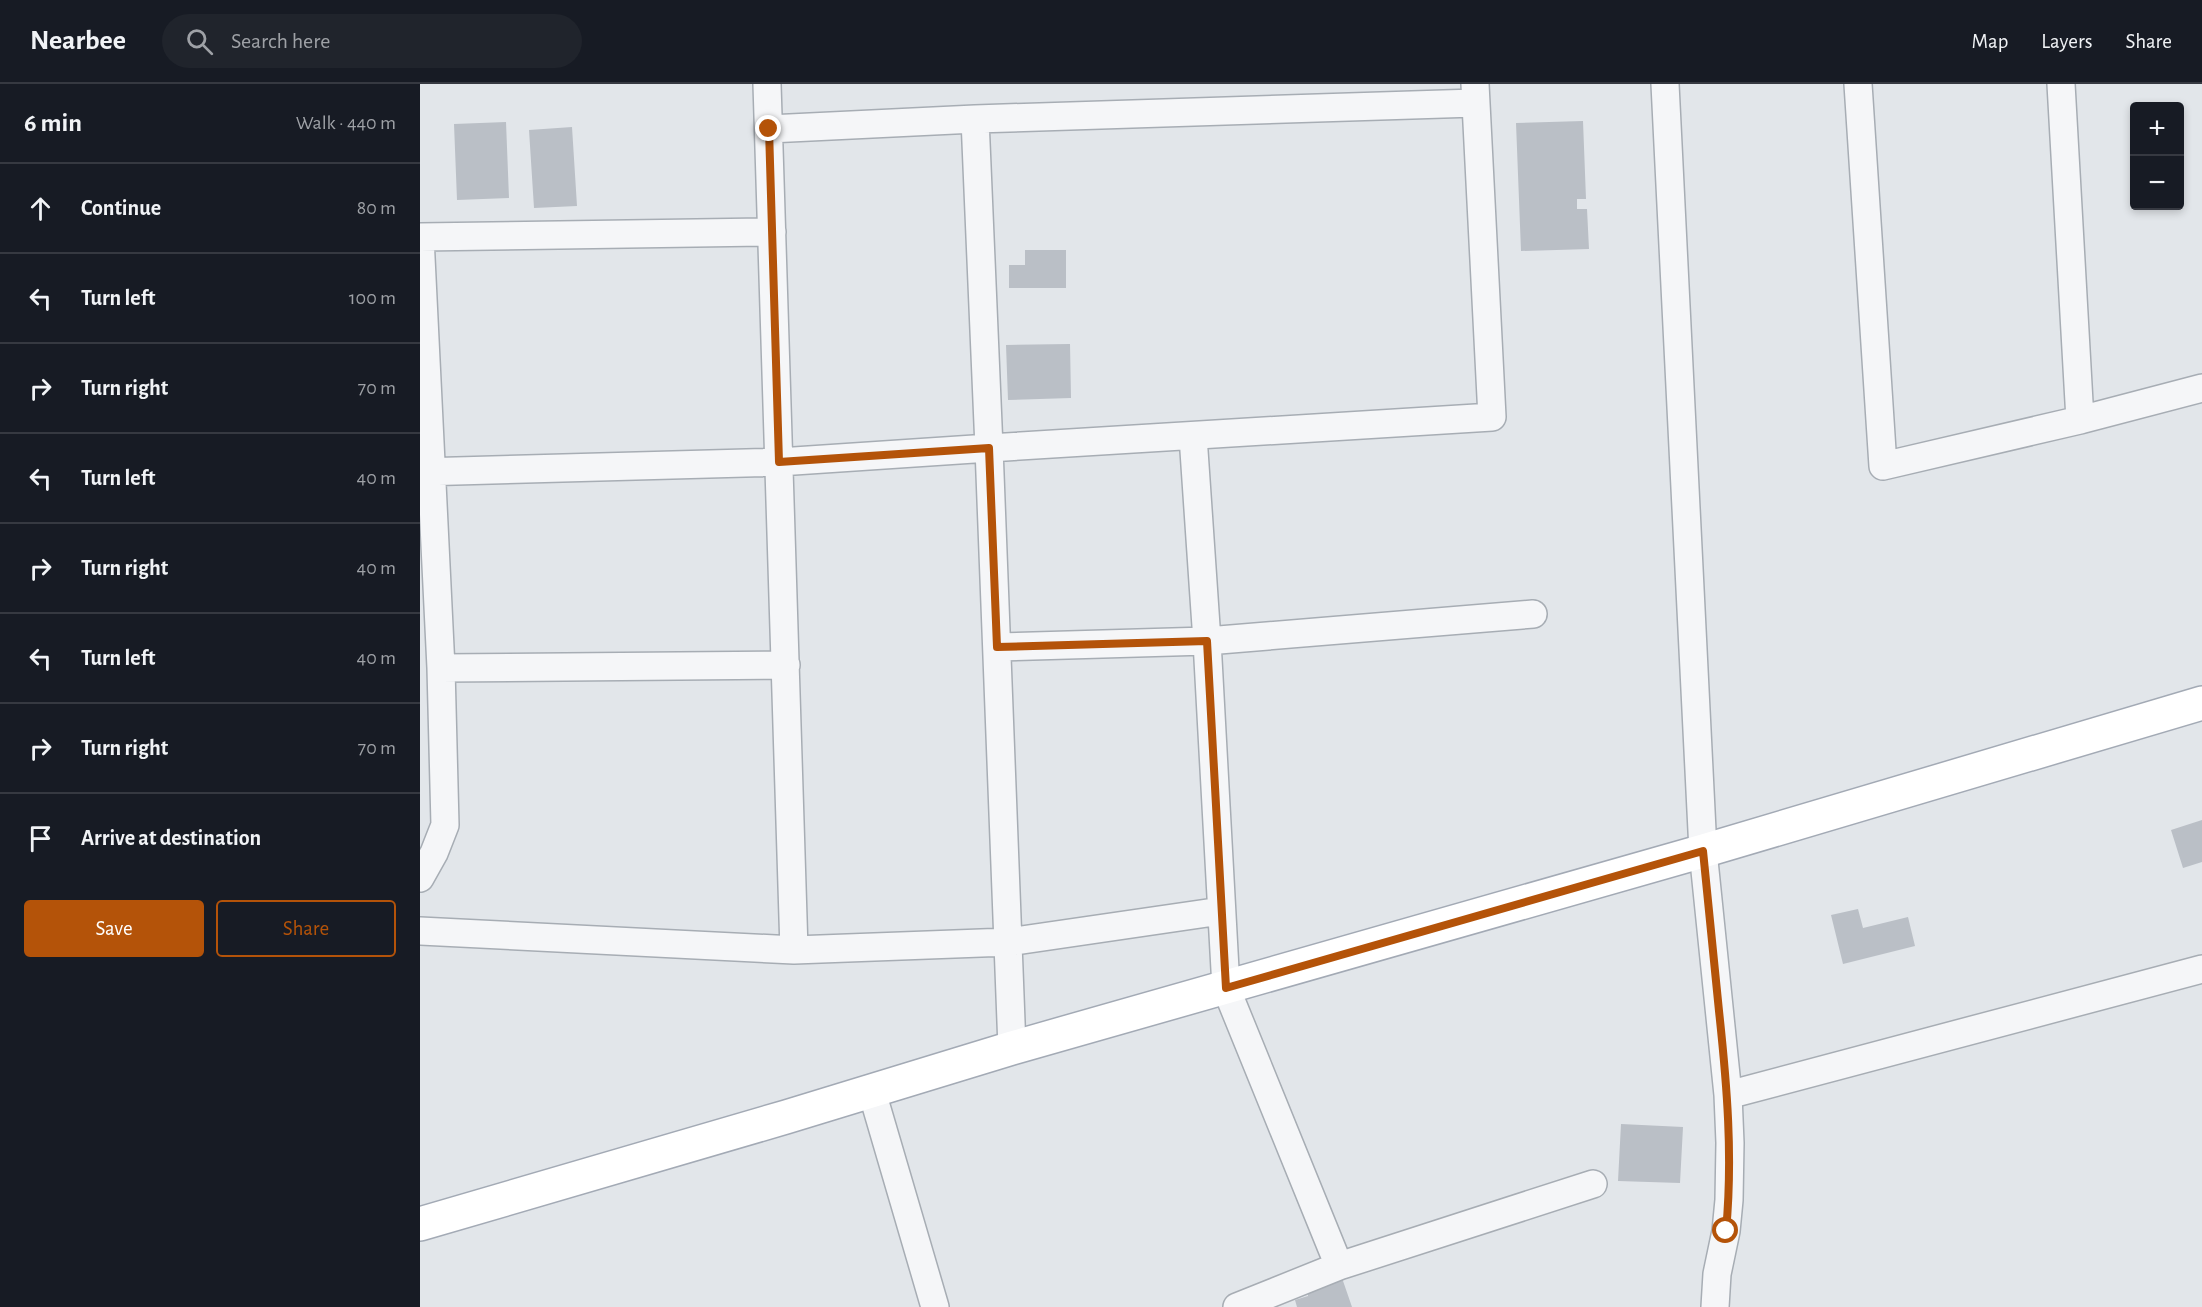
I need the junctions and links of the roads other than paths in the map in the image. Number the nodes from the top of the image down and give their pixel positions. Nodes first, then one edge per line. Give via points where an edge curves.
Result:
1 (767, 84) edge
2 (1665, 84) edge
3 (1858, 84) edge
4 (2061, 84) edge
5 (1475, 93) edge
6 (975, 119) junction
7 (769, 129) junction
8 (772, 232) junction
9 (420, 237) edge
10 (2202, 387) edge
11 (2080, 420) junction
12 (1193, 436) junction
13 (989, 448) junction
14 (779, 462) junction
15 (425, 472) edge
16 (1533, 614) dead end
17 (1207, 641) junction
18 (997, 647) junction
19 (786, 664) junction
20 (441, 668) junction
21 (2202, 703) edge
22 (1703, 851) junction
23 (420, 878) edge
24 (1221, 911) junction
25 (420, 932) edge
26 (1008, 942) junction
27 (794, 950) junction
28 (2202, 969) edge
29 (1226, 988) junction
30 (1012, 1048) junction
31 (872, 1092) junction
32 (1728, 1095) junction
33 (1593, 1184) dead end
34 (420, 1224) edge
35 (1339, 1266) junction
36 (935, 1307) edge
37 (1237, 1307) edge
38 (1715, 1307) edge

1 - 7 street
2 - 22 street
3 - 11 street via 1883,466
4 - 11 street
5 - 6 street
5 - 12 street via 1492,417
6 - 7 street
6 - 13 street
7 - 8 street
8 - 9 street
8 - 14 street
9 - 15 street
10 - 11 street
12 - 13 street
12 - 17 street
13 - 14 street
13 - 18 street
14 - 15 street
14 - 19 street
15 - 20 street
16 - 17 street
17 - 18 street
17 - 24 street
18 - 26 street
19 - 20 street
19 - 27 street
20 - 23 street via 445,825
21 - 22 main road
22 - 29 main road
22 - 32 street
24 - 26 street
24 - 29 street
25 - 27 street
26 - 27 street
26 - 30 street
28 - 32 street
29 - 30 main road
29 - 35 street
30 - 31 main road
31 - 34 main road
31 - 36 street
32 - 38 street via 1729,1200
33 - 35 street
35 - 37 street

